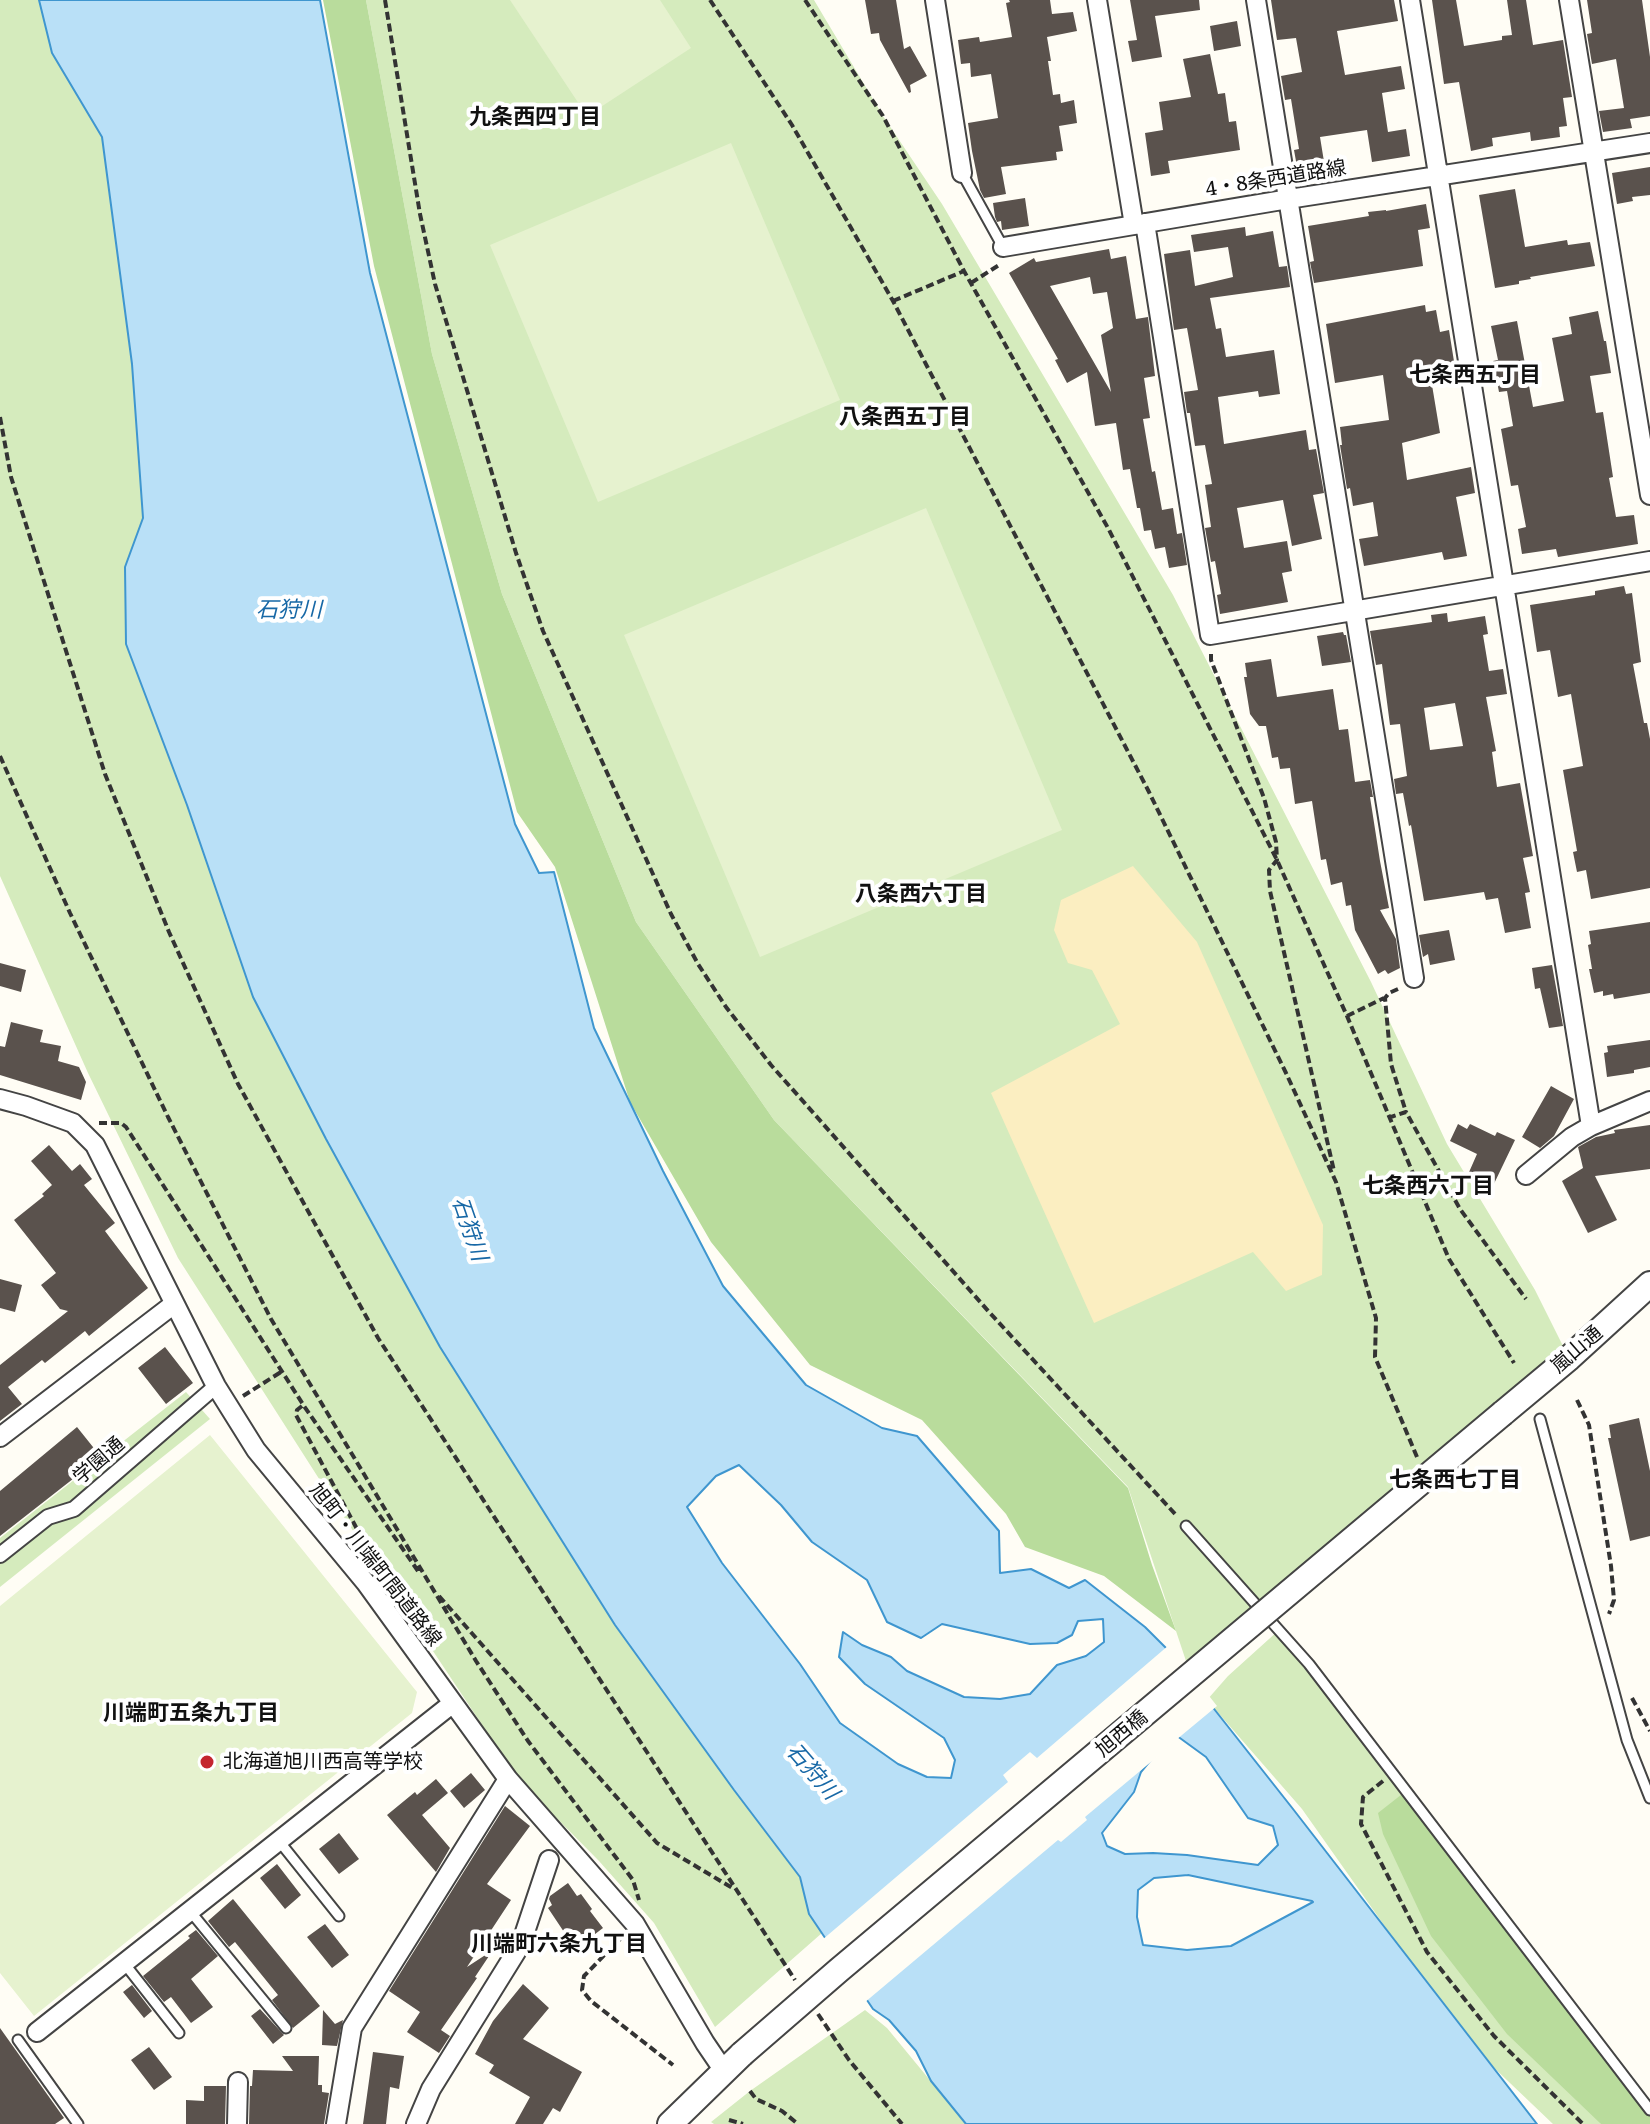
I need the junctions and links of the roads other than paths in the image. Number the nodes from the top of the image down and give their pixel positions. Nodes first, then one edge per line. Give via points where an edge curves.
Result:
1 (935, 0) edge
2 (1097, 0) edge
3 (1256, 0) edge
4 (1410, 0) edge
5 (1569, 0) edge
6 (1650, 143) edge
7 (1594, 152) junction
8 (962, 173) joint
9 (1438, 176) junction
10 (1288, 199) junction
11 (1140, 224) junction
12 (1002, 255) joint
13 (1650, 495) edge
14 (1650, 561) edge
15 (1504, 585) junction
16 (1355, 611) junction
17 (1414, 978) road end
18 (0, 1099) edge
19 (1650, 1101) edge
20 (1591, 1126) junction
21 (1526, 1175) dead end
22 (1650, 1284) edge
23 (174, 1304) junction
24 (216, 1386) junction
25 (1503, 1413) joint
26 (1540, 1419) dead end
27 (0, 1437) edge
28 (1186, 1526) road end
29 (0, 1555) edge
30 (453, 1703) junction
31 (508, 1779) junction
32 (1650, 1798) edge
33 (278, 1841) junction
34 (549, 1860) dead end
35 (190, 1911) junction
36 (339, 1916) dead end
37 (124, 1962) junction
38 (286, 2028) dead end
39 (37, 2032) dead end
40 (179, 2033) dead end
41 (18, 2040) dead end
42 (733, 2063) junction
43 (238, 2082) dead end
44 (1650, 2110) edge
45 (78, 2124) edge
46 (237, 2124) edge
47 (336, 2124) edge
48 (416, 2124) edge
49 (670, 2124) edge

1 - 8 street
2 - 11 street
3 - 10 street
4 - 9 street
5 - 7 street
6 - 7 street, 4・8条西道路線
7 - 9 street, 4・8条西道路線
7 - 13 street
8 - 12 lane
9 - 10 street, 4・8条西道路線
9 - 15 street
10 - 11 street, 4・8条西道路線
10 - 16 street
11 - 12 street, 4・8条西道路線
11 - 16 street via 1210,635
14 - 15 street
15 - 16 street
15 - 20 street
16 - 17 street
18 - 23 street, 旭町・川端町間道路線 via 73,1123 95,1145
19 - 20 street
20 - 21 street
22 - 25 street, 嵐山通
23 - 24 street, 旭町・川端町間道路線
23 - 27 street
24 - 29 street, 学園通 via 74,1509 48,1517
24 - 30 street, 旭町・川端町間道路線 via 256,1450 366,1583
25 - 42 street, 旭西橋, bridge
26 - 32 lane via 1627,1740
28 - 44 lane via 1309,1664
30 - 31 street, 旭町・川端町間道路線
30 - 33 street
31 - 42 street, 旭町・川端町間道路線 via 635,1924 705,2043
31 - 47 street via 352,2028
33 - 35 street
33 - 36 lane
34 - 48 street via 521,1944 431,2089
35 - 37 street
35 - 38 lane
37 - 39 street
37 - 40 lane
41 - 45 lane
42 - 49 street
43 - 46 street

